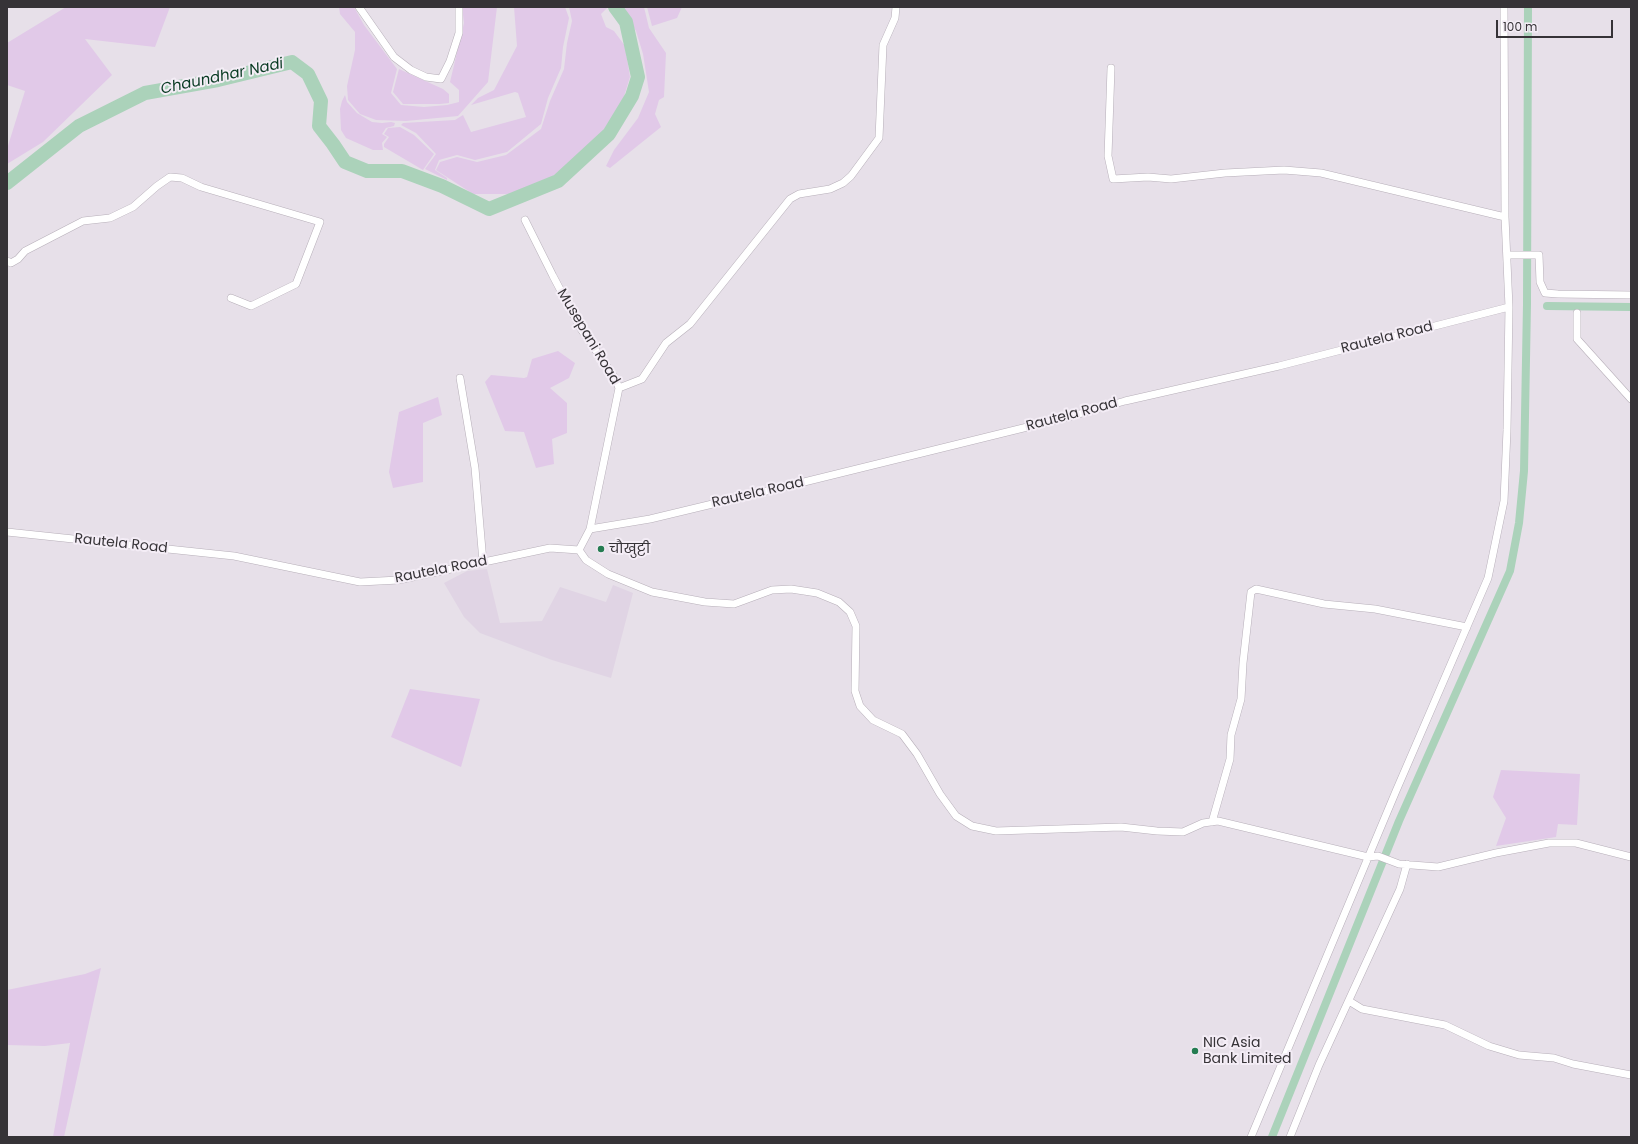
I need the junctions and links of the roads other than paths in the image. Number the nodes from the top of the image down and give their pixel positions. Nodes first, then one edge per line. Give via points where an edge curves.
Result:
1 (358, 7) edge
2 (459, 7) edge
3 (896, 7) edge
4 (1504, 7) edge
5 (1111, 68) dead end
6 (1505, 217) junction
7 (525, 220) dead end
8 (1510, 255) junction
9 (7, 261) edge
10 (1631, 295) edge
11 (231, 298) dead end
12 (1509, 307) junction
13 (1578, 313) dead end
14 (460, 378) dead end
15 (619, 388) junction
16 (1631, 399) edge
17 (590, 530) junction
18 (7, 532) edge
19 (579, 550) junction
20 (483, 562) junction
21 (1467, 627) junction
22 (1212, 822) junction
23 (1631, 855) edge
24 (1368, 857) junction
25 (1407, 864) junction
26 (1349, 1001) junction
27 (1631, 1075) edge
28 (1251, 1137) edge
29 (1290, 1137) edge

1 - 2 street via 394,57 411,70 426,77 441,79 459,33
3 - 15 street via 895,18 883,45 878,138 875,143 843,183 830,189 799,194 790,199 690,324 666,343 642,379
4 - 6 street
5 - 6 street via 1108,156 1112,179 1171,179 1284,170 1321,173
6 - 8 street
7 - 15 street, Musepani Road via 581,329 616,378
8 - 10 street via 1539,255 1540,282 1546,292
8 - 12 street
9 - 11 street via 11,263 25,251 83,221 110,218 133,207 170,178 182,178 201,187 320,222 296,284 251,306
12 - 17 street, Rautela Road via 786,487 650,519
12 - 21 street via 1504,501 1488,578
13 - 16 street via 1577,339
14 - 20 street via 475,468
15 - 17 street, Musepani Road
17 - 19 street
18 - 20 street, Rautela Road via 234,556 360,582 399,580
19 - 20 street, Rautela Road via 550,548
19 - 22 street via 586,560 608,574 652,592 705,602 734,604 772,590 791,589 817,593 839,602 850,612 856,626 856,691 860,706 873,720 902,734 956,816 972,826 996,831 1121,827 1183,832
21 - 22 street via 1375,609 1324,604 1256,589 1251,592 1241,699 1230,735 1230,759
21 - 24 street
22 - 24 street via 1218,821
23 - 25 street via 1576,843 1549,843 1438,867
24 - 25 street via 1378,856 1399,864
24 - 28 street
25 - 26 street via 1400,889
26 - 27 street via 1362,1009 1445,1025 1489,1046 1519,1055 1554,1058
26 - 29 street via 1319,1065

